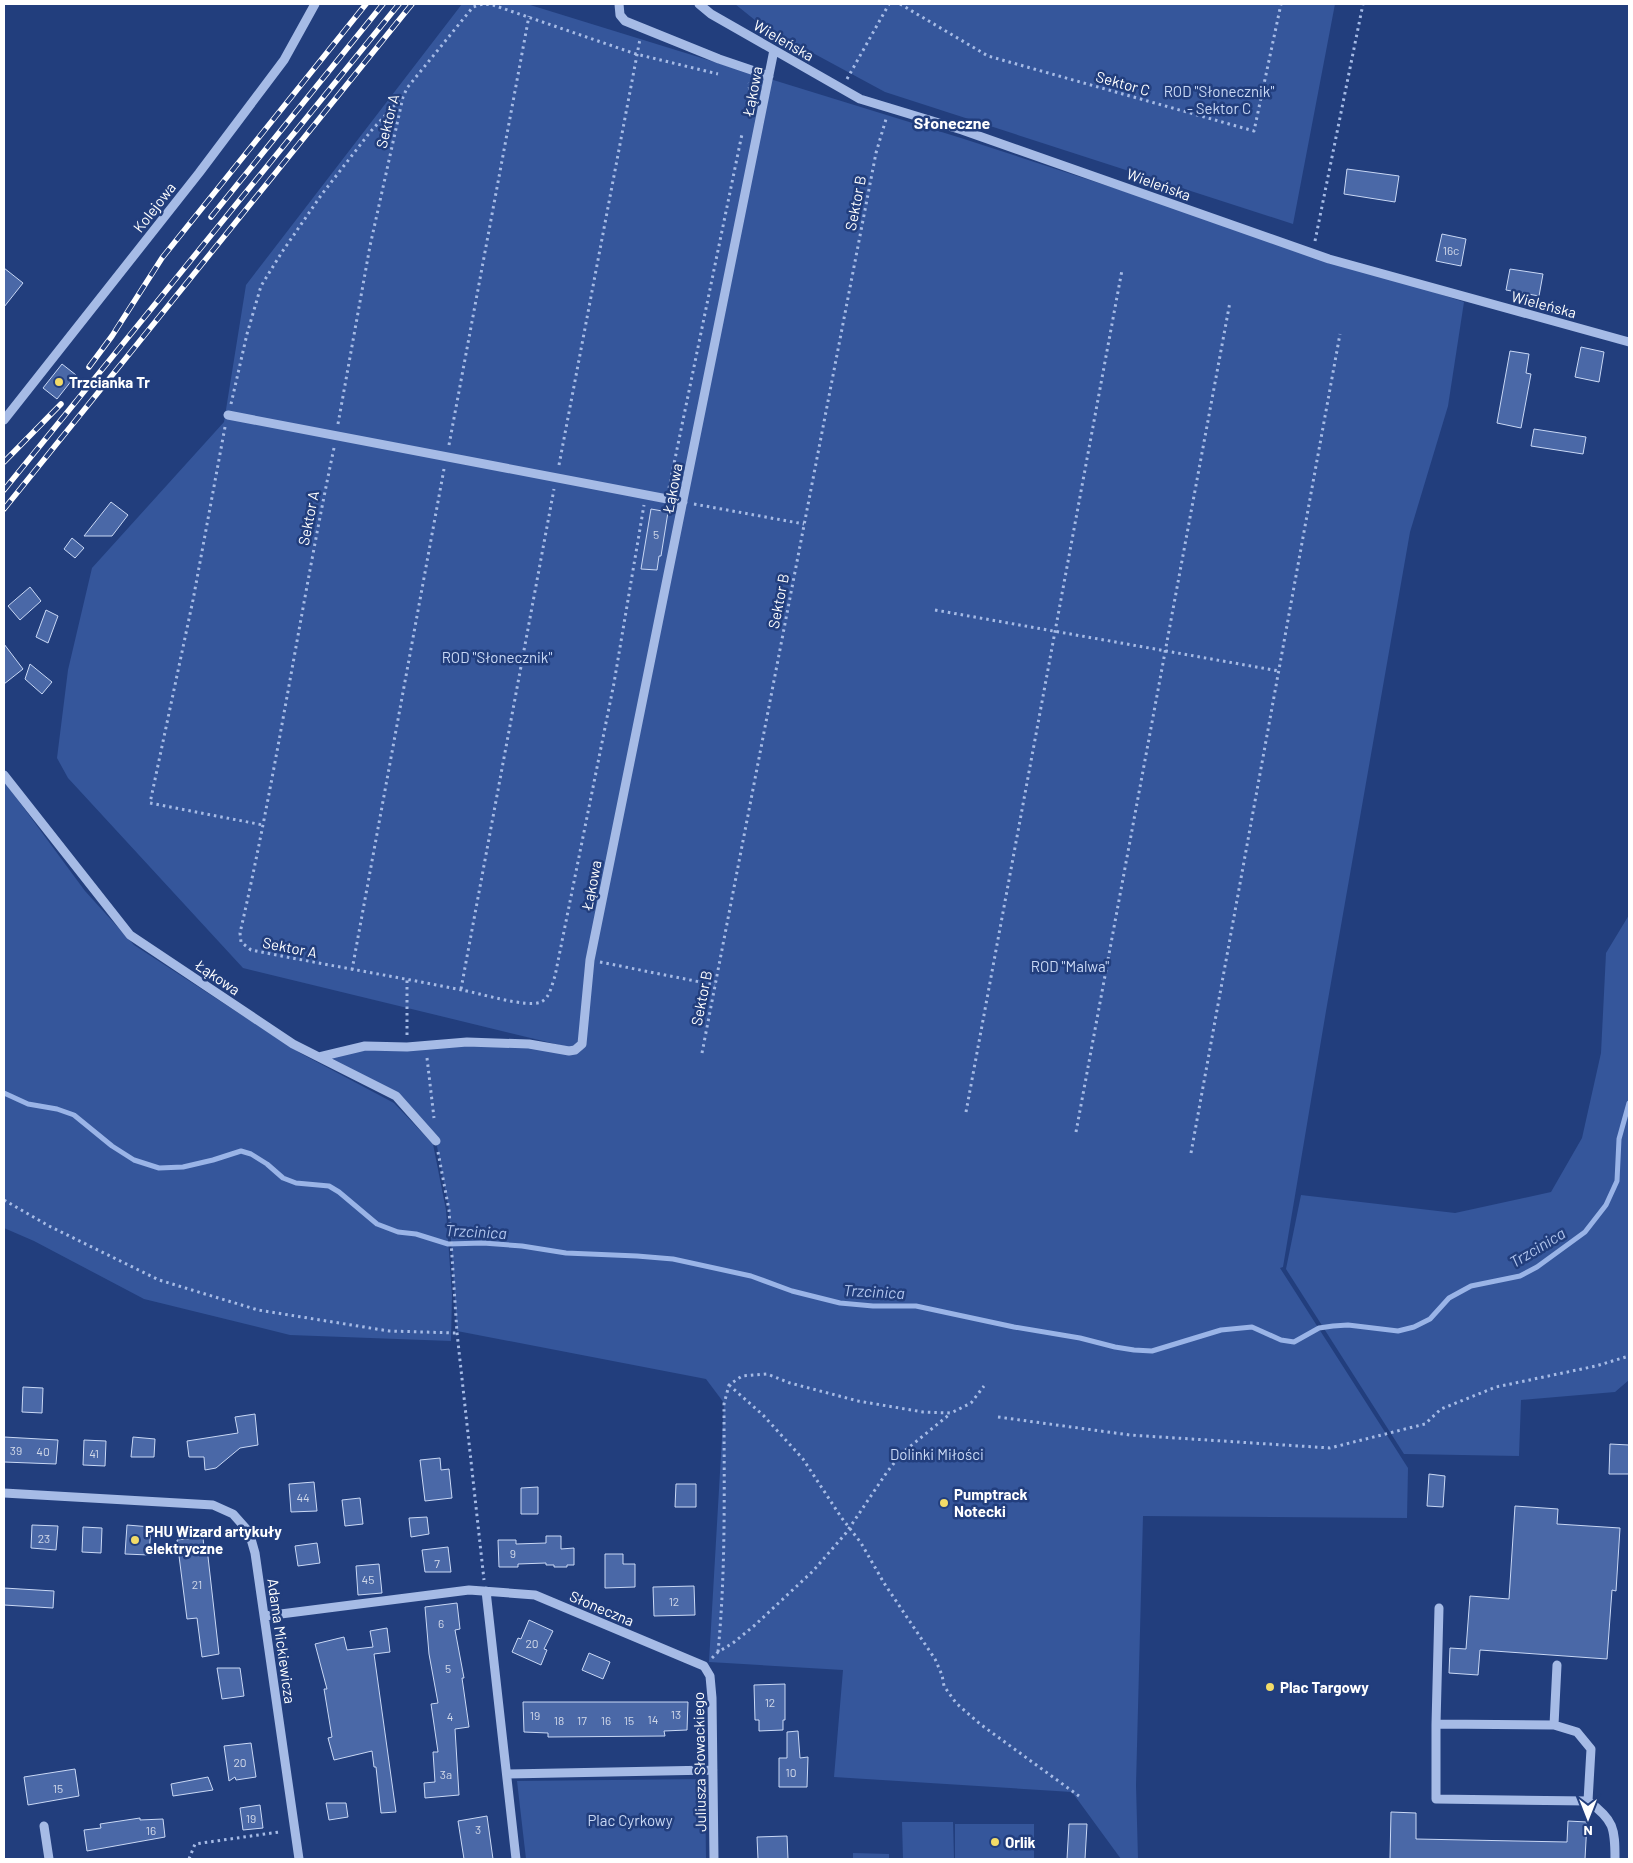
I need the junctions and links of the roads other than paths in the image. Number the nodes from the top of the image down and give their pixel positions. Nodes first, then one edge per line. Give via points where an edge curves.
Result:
1 (314, 4) edge
2 (620, 4) edge
3 (699, 4) edge
4 (774, 50) junction
5 (769, 76) junction
6 (1629, 342) edge
7 (228, 415) road end
8 (4, 420) edge
9 (683, 502) junction
10 (4, 776) edge
11 (319, 1057) junction
12 (436, 1141) road end
13 (4, 1493) edge
14 (486, 1591) junction
15 (1439, 1608) dead end
16 (265, 1616) junction
17 (1557, 1665) dead end
18 (704, 1666) joint
19 (1436, 1724) junction
20 (1554, 1725) junction
21 (713, 1770) junction
22 (507, 1774) junction
23 (1588, 1801) junction
24 (44, 1826) dead end
25 (49, 1859) edge
26 (299, 1859) edge
27 (516, 1859) edge
28 (714, 1859) edge
29 (1615, 1859) edge

1 - 8 street, Kolejowa via 284,60
2 - 5 street via 620,15 626,21
3 - 4 street, Wieleńska
4 - 5 street, Łąkowa
4 - 6 street, Wieleńska via 860,99 971,133 1313,254
5 - 9 street, Łąkowa
7 - 9 street
9 - 11 street, Łąkowa via 590,960 582,1044 569,1051 496,1042 364,1046
10 - 11 street, Łąkowa via 130,935 293,1044
11 - 12 street via 396,1096
13 - 16 street, Adama Mickiewicza via 213,1505 233,1514 249,1532
14 - 16 street, Słoneczna via 469,1590
14 - 18 street, Słoneczna via 535,1595
14 - 22 street
15 - 19 street
16 - 26 street, Adama Mickiewicza
17 - 20 street
18 - 21 street, Juliusza Słowackiego via 710,1676
19 - 20 street
19 - 23 street via 1436,1799
20 - 23 street via 1578,1732 1591,1749
21 - 22 street
21 - 28 street, Juliusza Słowackiego
22 - 27 street
23 - 29 street via 1611,1822
24 - 25 street

